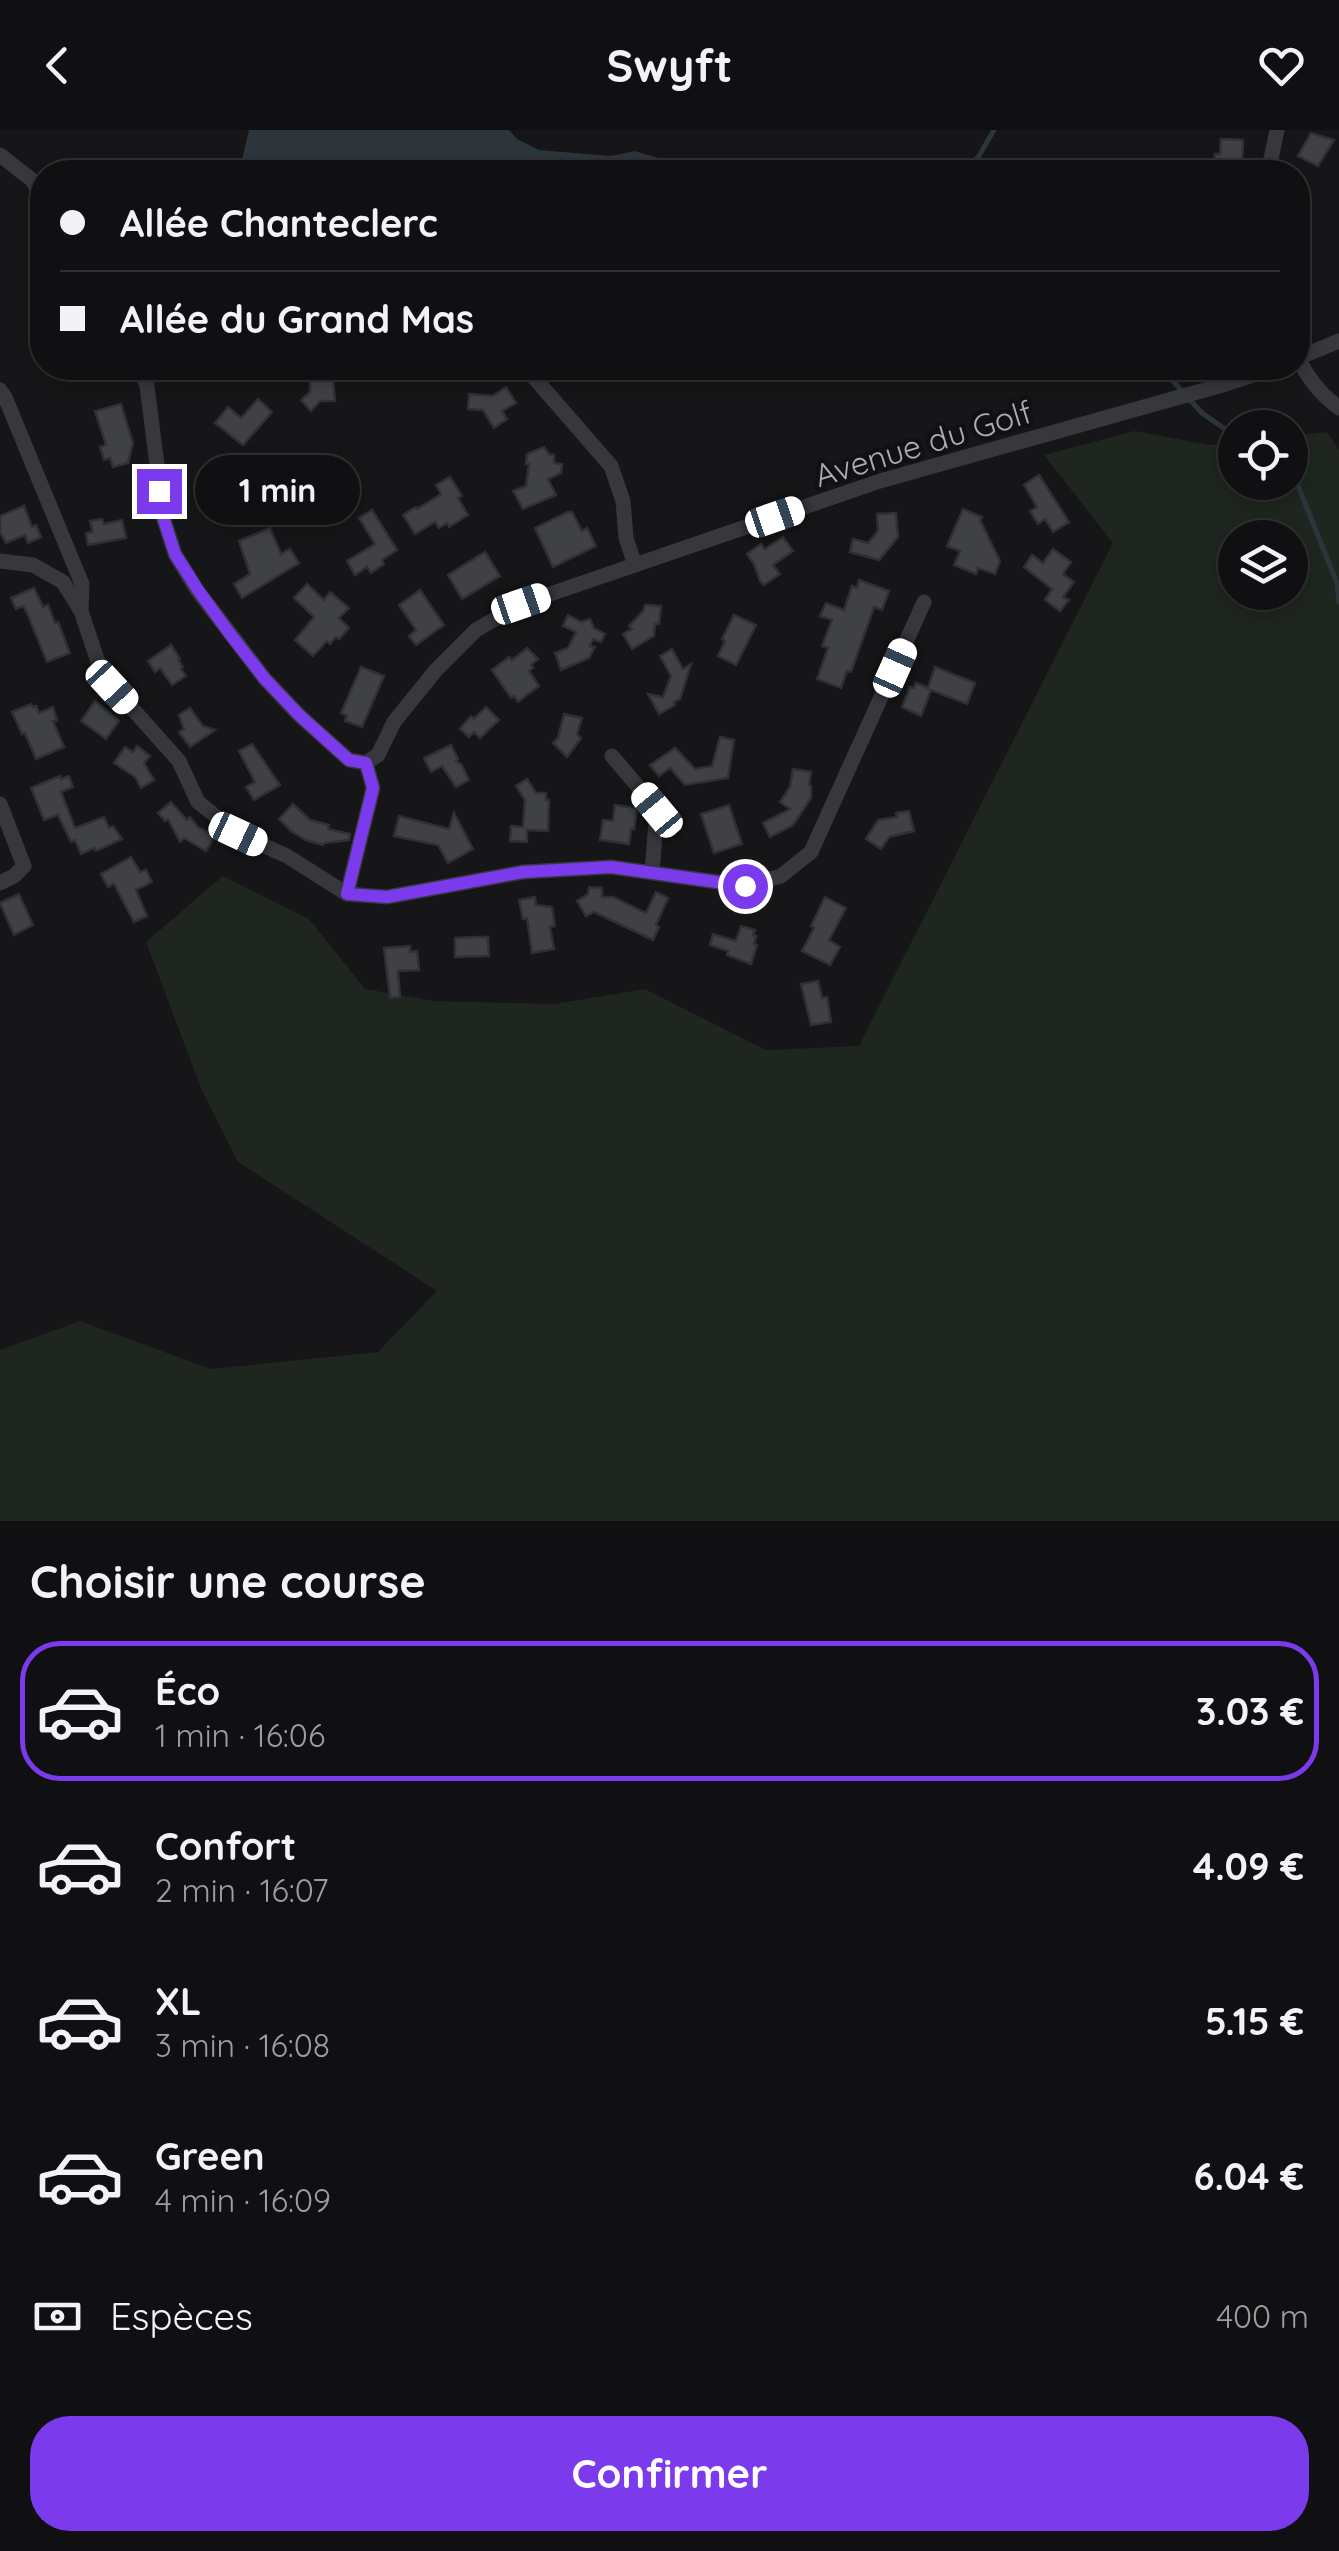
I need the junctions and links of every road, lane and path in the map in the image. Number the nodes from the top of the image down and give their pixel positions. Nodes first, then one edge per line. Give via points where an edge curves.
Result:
1 (1277, 130) edge
2 (0, 155) edge
3 (1270, 160) edge
4 (30, 178) edge
5 (1339, 342) edge
6 (1310, 353) edge
7 (1310, 379) edge
8 (145, 380) edge
9 (536, 380) edge
10 (1238, 380) edge
11 (0, 390) edge
12 (1339, 408) edge
13 (0, 562) edge
14 (635, 565) junction
15 (924, 602) dead end
16 (80, 611) junction
17 (612, 756) dead end
18 (366, 763) junction
19 (0, 804) edge
20 (652, 873) junction
21 (0, 882) edge
22 (347, 894) junction

1 - 3 street
2 - 4 street
5 - 6 street
7 - 12 street
8 - 18 street via 175,554 265,679 349,760
9 - 14 street via 612,466
10 - 14 street, Avenue du Golf via 880,481
11 - 16 street via 82,584
13 - 16 street via 33,565 63,582
14 - 18 street, Avenue du Golf via 521,604 476,630 436,670
15 - 20 street via 811,852 781,876 745,886
16 - 22 street via 112,687 178,761 198,802 238,834
17 - 20 street via 657,810
18 - 22 street via 373,788
19 - 21 street via 24,866
20 - 22 street via 611,867 523,872 387,897

